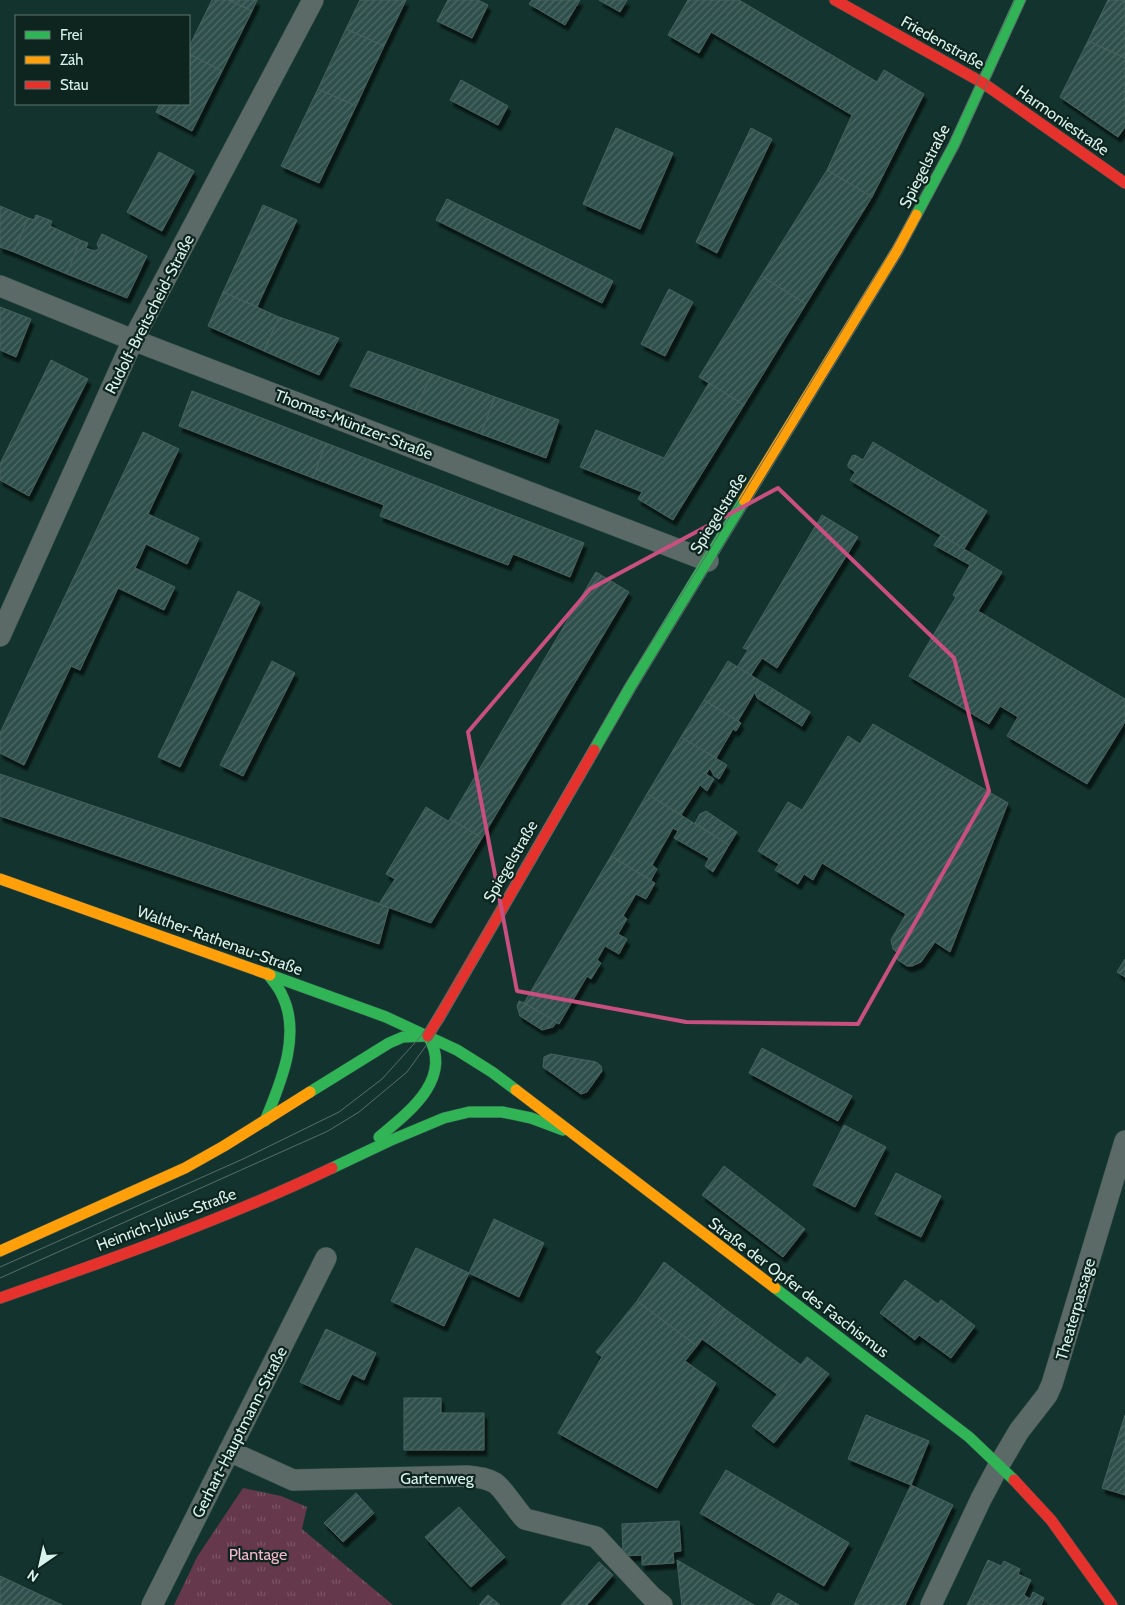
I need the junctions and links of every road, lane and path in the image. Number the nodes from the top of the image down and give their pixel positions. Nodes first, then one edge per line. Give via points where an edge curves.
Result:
1 (314, 0) edge
2 (835, 0) edge
3 (1020, 0) edge
4 (983, 82) junction
5 (1125, 183) edge
6 (0, 286) edge
7 (133, 340) junction
8 (708, 561) junction
9 (0, 636) edge
10 (0, 879) edge
11 (267, 974) junction
12 (428, 1036) junction
13 (265, 1121) junction
14 (576, 1135) junction
15 (1125, 1141) edge
16 (341, 1164) junction
17 (0, 1251) edge
18 (326, 1258) dead end
19 (0, 1298) edge
20 (229, 1451) junction
21 (999, 1465) junction
22 (152, 1605) edge
23 (662, 1605) edge
24 (931, 1605) edge
25 (1112, 1605) edge

1 - 7 street, Rudolf-Breitscheid-Straße
2 - 4 street, Friedenstraße
3 - 4 street, Spiegelstraße
4 - 5 street, Harmoniestraße
4 - 8 street, Spiegelstraße via 954,145 888,266
6 - 7 street, Thomas-Müntzer-Straße
7 - 8 street, Thomas-Müntzer-Straße
7 - 9 street, Rudolf-Breitscheid-Straße
8 - 12 street, Spiegelstraße via 630,686
10 - 11 street, Walther-Rathenau-Straße
11 - 12 street, Walther-Rathenau-Straße via 363,1008
11 - 13 street via 283,996 290,1024 285,1066
12 - 13 street via 403,1037 389,1043
12 - 14 street, Straße der Opfer des Faschismus via 492,1072
12 - 16 street, Heinrich-Julius-Straße via 436,1054 437,1067 430,1083 400,1120
13 - 17 street via 184,1168
14 - 16 street, Heinrich-Julius-Straße via 531,1118 502,1112 469,1112 444,1118
14 - 21 street, Straße der Opfer des Faschismus via 950,1422
15 - 21 street, Theaterpassage via 1052,1384
16 - 19 street, Heinrich-Julius-Straße via 137,1250
18 - 20 street, Gerhart-Hauptmann-Straße
20 - 22 street, Gerhart-Hauptmann-Straße
20 - 23 street, Gartenweg via 294,1480 485,1478 496,1483 525,1519 596,1537
21 - 24 street, Theaterpassage
21 - 25 street, Straße der Opfer des Faschismus via 1051,1520

